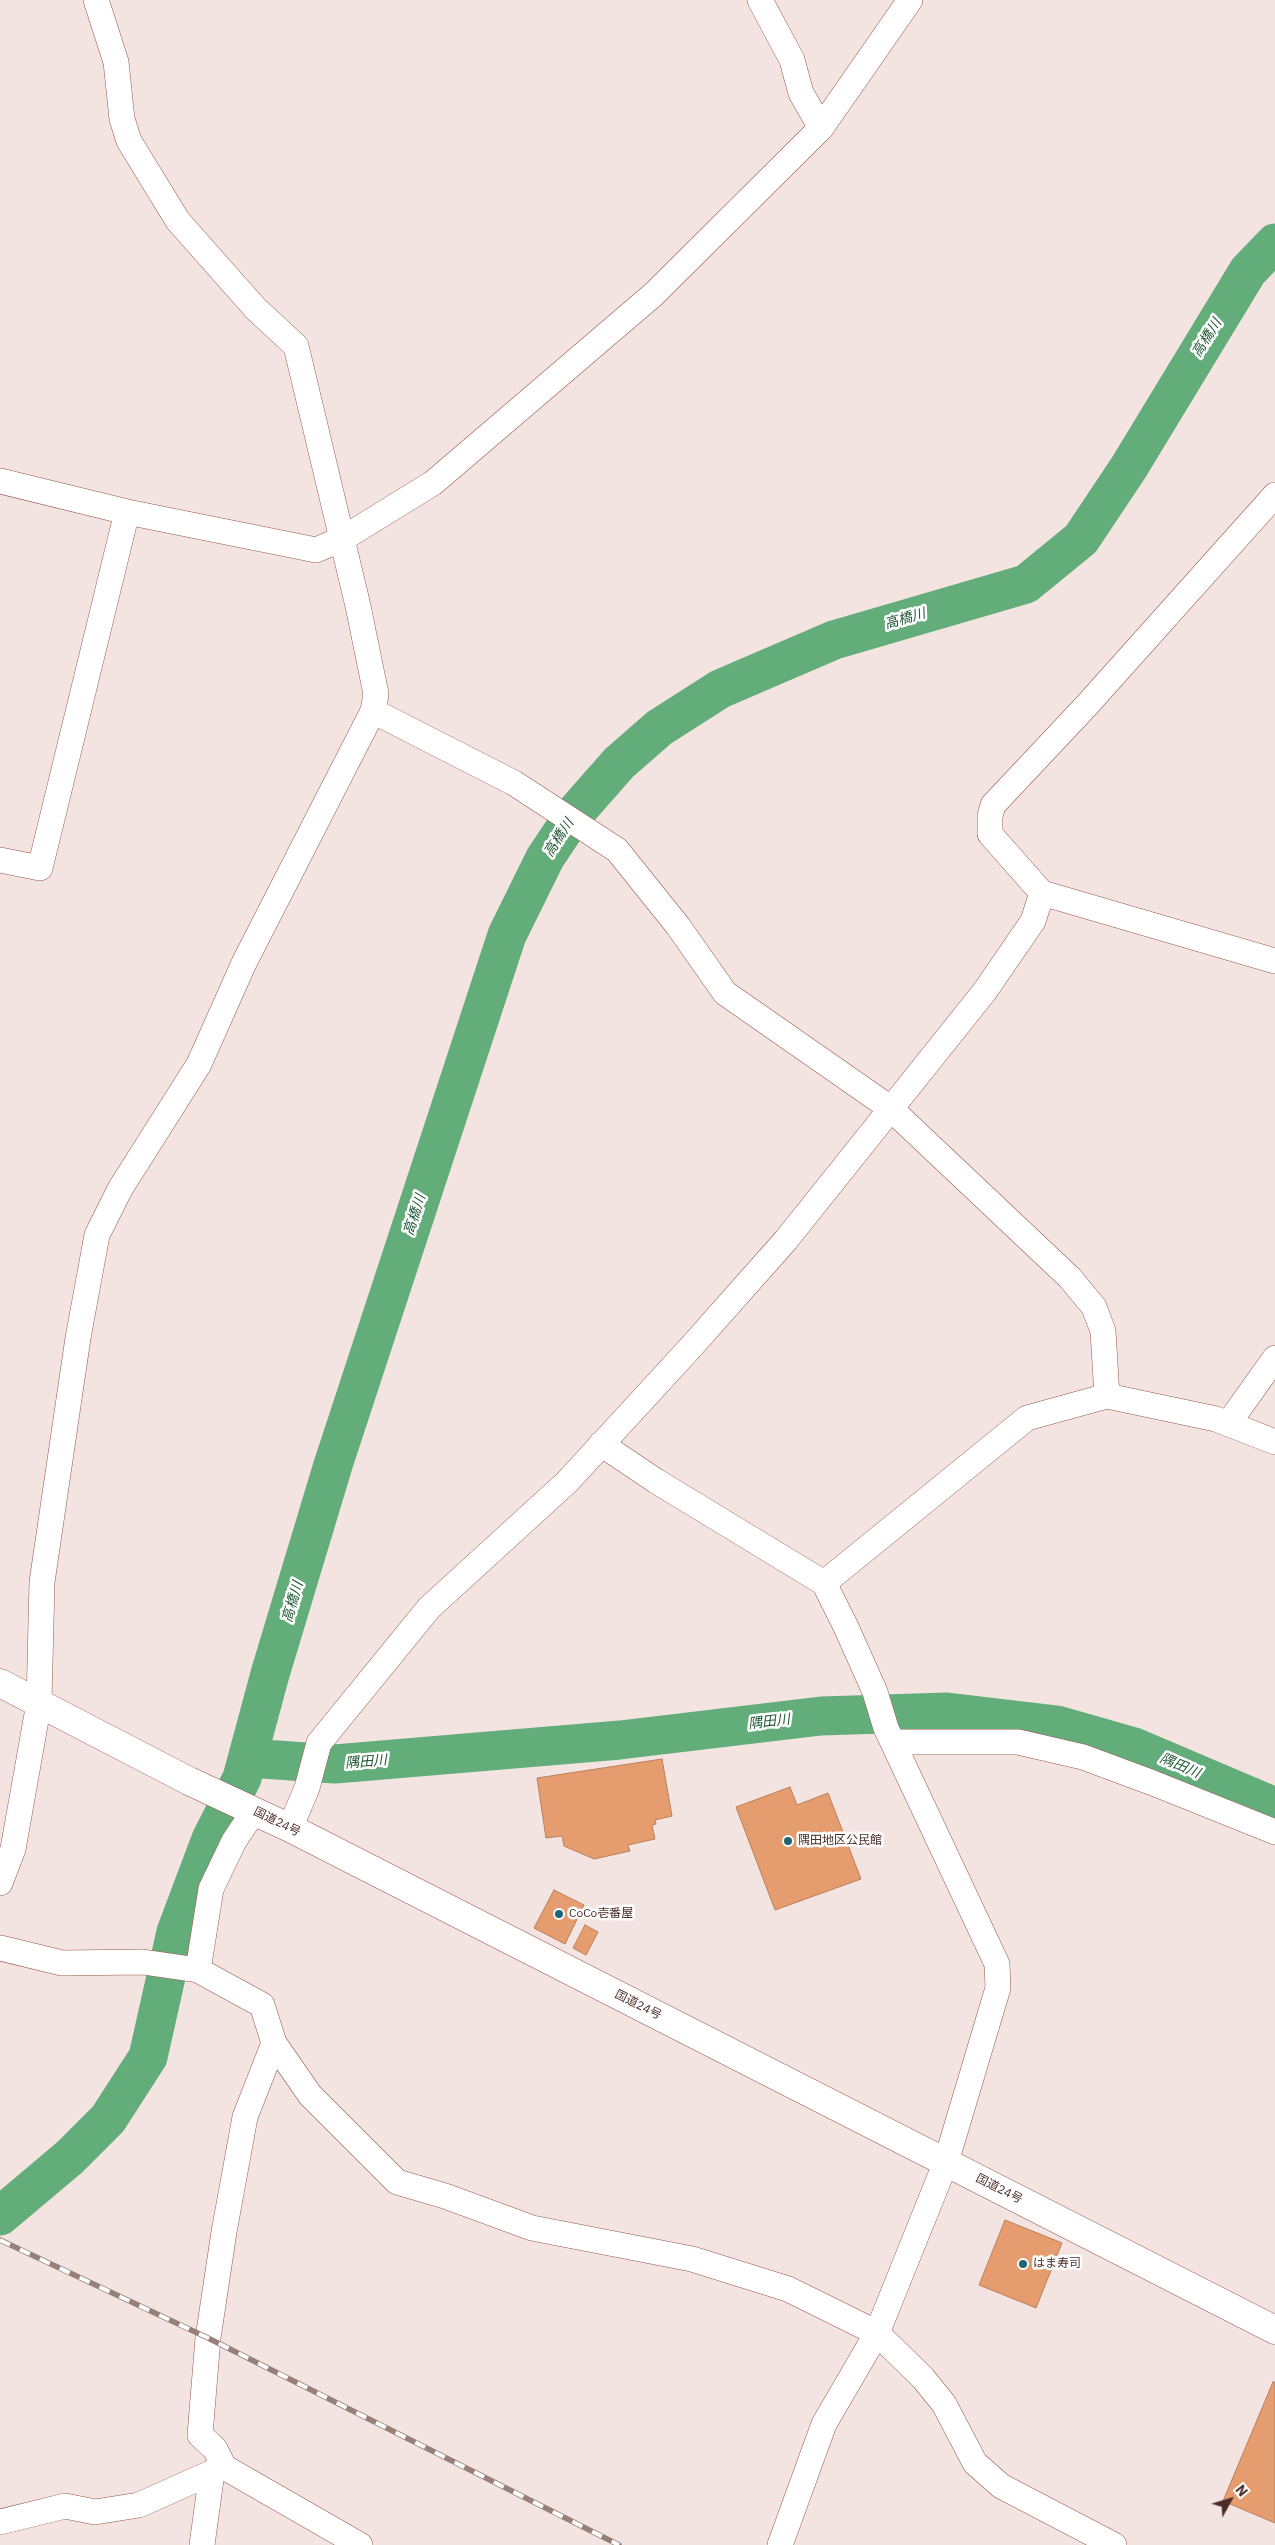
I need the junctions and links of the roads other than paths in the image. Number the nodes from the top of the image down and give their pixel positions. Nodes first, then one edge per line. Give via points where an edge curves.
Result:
1 (96, 0) edge
2 (760, 0) edge
3 (910, 0) edge
4 (821, 128) junction
5 (0, 481) edge
6 (1275, 495) edge
7 (127, 512) junction
8 (342, 539) junction
9 (373, 711) junction
10 (0, 860) edge
11 (1042, 893) junction
12 (1275, 960) edge
13 (890, 1108) junction
14 (1275, 1358) edge
15 (1107, 1396) junction
16 (1228, 1424) junction
17 (1275, 1442) edge
18 (601, 1444) junction
19 (824, 1583) junction
20 (0, 1683) edge
21 (39, 1703) junction
22 (889, 1735) junction
23 (254, 1811) junction
24 (290, 1828) junction
25 (1275, 1832) edge
26 (0, 1883) edge
27 (0, 1948) edge
28 (198, 1970) junction
29 (274, 2043) junction
30 (946, 2162) junction
31 (1275, 2330) edge
32 (877, 2334) junction
33 (218, 2470) junction
34 (0, 2522) edge
35 (202, 2545) edge
36 (360, 2545) edge
37 (780, 2545) edge
38 (1114, 2545) edge

1 - 8 street via 116,62 122,120 129,141 178,222 256,309 296,346
2 - 4 street via 792,60 801,93
3 - 4 street
4 - 8 street via 654,294 505,423 433,483
5 - 7 street
6 - 11 street via 993,805 990,834
7 - 8 street via 316,550
7 - 10 street via 40,868
8 - 9 street via 376,694
9 - 13 street via 514,784 617,850 678,926 724,993
9 - 21 street via 244,963 199,1064 120,1189 97,1235 78,1338 42,1582
11 - 12 street
11 - 13 street via 1033,921 985,991
13 - 15 street via 1070,1278 1094,1307 1102,1331
13 - 18 street via 786,1240
14 - 16 street
15 - 16 street
15 - 19 street via 1027,1418
16 - 17 street
18 - 19 street
18 - 24 street via 567,1482 430,1608 319,1743 307,1788
19 - 22 street via 875,1692
20 - 21 highway, 国道24号
21 - 23 highway, 国道24号
21 - 26 street via 12,1848
22 - 25 street via 1018,1742 1083,1757
22 - 30 street via 997,1964 998,1988
23 - 24 highway, 国道24号
23 - 28 street via 234,1841 211,1889
24 - 30 highway, 国道24号
27 - 28 street via 62,1963 143,1962
28 - 29 street via 262,2005
29 - 32 street via 310,2095 398,2182 532,2228 692,2259 788,2289
29 - 33 street via 246,2116 208,2338 200,2435 215,2449
30 - 31 highway, 国道24号
30 - 32 street
32 - 37 street via 824,2424
32 - 38 street via 924,2378 944,2404 975,2463 1002,2486
33 - 34 street via 139,2505 95,2512 66,2506
33 - 35 street
33 - 36 street

